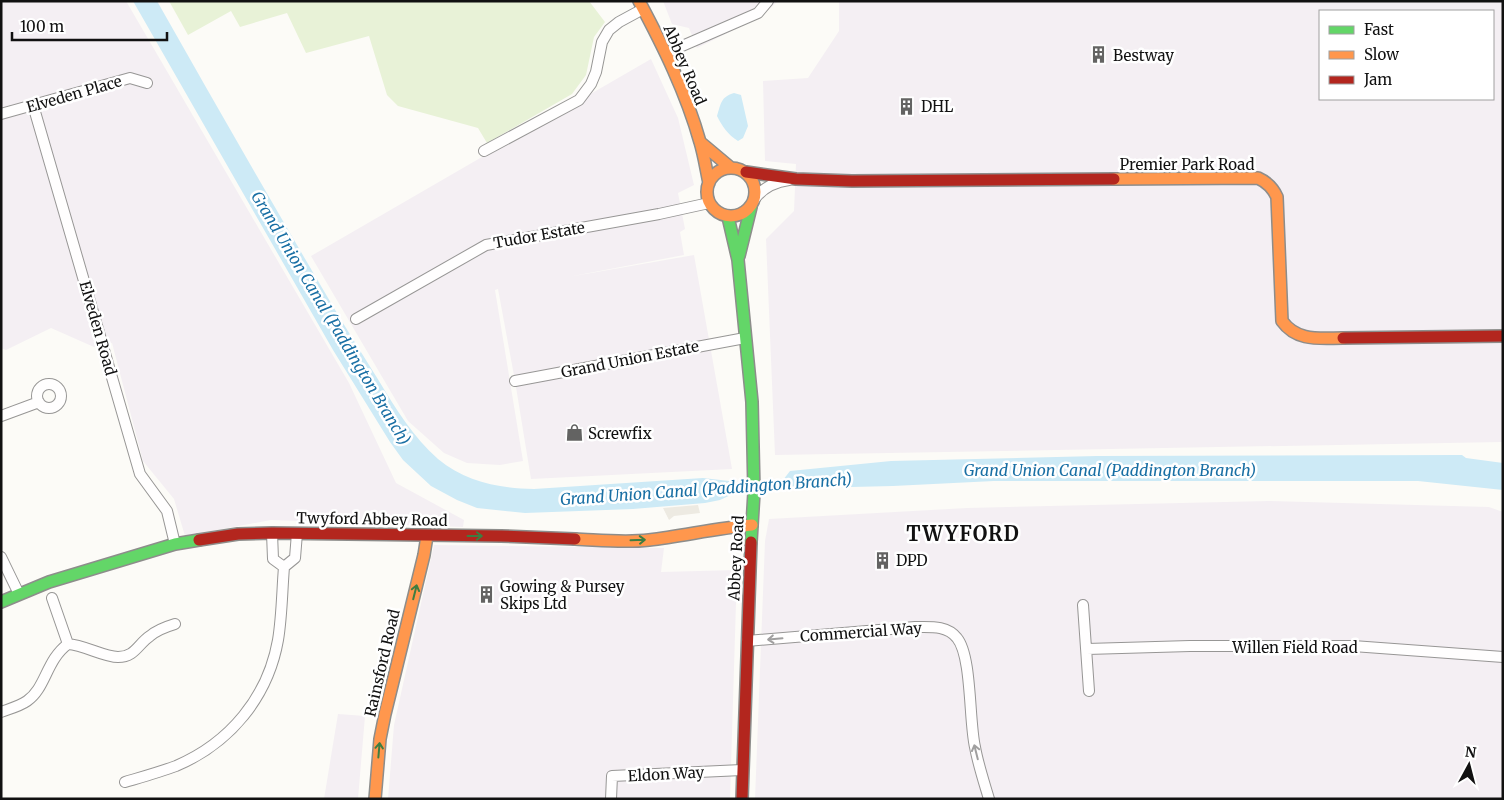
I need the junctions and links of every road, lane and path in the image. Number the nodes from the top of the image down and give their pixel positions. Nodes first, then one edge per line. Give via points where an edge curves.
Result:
1 (768, 1) edge
2 (641, 5) edge
3 (666, 53) junction
4 (147, 83) dead end
5 (33, 105) junction
6 (1, 114) edge
7 (700, 142) junction
8 (484, 151) dead end
9 (731, 168) junction
10 (746, 172) junction
11 (796, 179) junction
12 (709, 183) junction
13 (709, 203) junction
14 (753, 204) junction
15 (728, 217) junction
16 (738, 260) junction
17 (356, 319) dead end
18 (1503, 336) edge
19 (745, 338) junction
20 (515, 381) dead end
21 (39, 402) dead end
22 (1, 416) edge
23 (752, 525) junction
24 (272, 533) junction
25 (297, 533) junction
26 (427, 536) junction
27 (175, 544) junction
28 (1, 558) edge
29 (284, 567) junction
30 (19, 594) junction
31 (52, 598) dead end
32 (1, 602) edge
33 (1083, 605) dead end
34 (174, 624) dead end
35 (747, 642) junction
36 (68, 644) junction
37 (1087, 649) junction
38 (1503, 658) edge
39 (1089, 691) dead end
40 (1, 712) edge
41 (742, 770) junction
42 (125, 782) dead end
43 (375, 799) edge
44 (611, 799) edge
45 (742, 799) edge
46 (989, 799) edge

1 - 3 street via 758,12
2 - 3 street, Abbey Road
2 - 8 street via 609,30 602,42 591,84 579,100
3 - 7 street, Abbey Road
4 - 5 street, Elveden Place via 130,78
5 - 6 street, Elveden Place
5 - 27 street, Elveden Road via 140,474 167,511
7 - 9 street, Abbey Road
7 - 12 street, Abbey Road
9 - 10 street
9 - 12 street via 716,173
10 - 11 street, Premier Park Road
10 - 14 street via 755,185
11 - 14 street, Premier Park Road via 767,188
11 - 18 street, Premier Park Road via 1258,178 1274,190 1277,197 1282,321 1296,335 1308,338
12 - 13 street
13 - 15 street via 714,210
13 - 17 street, Tudor Estate via 486,245
14 - 15 street via 738,216
14 - 16 street, Abbey Road
15 - 16 street, Abbey Road
16 - 19 street, Abbey Road
19 - 20 street, Grand Union Estate
19 - 23 street, Abbey Road via 752,402
21 - 22 street
26 -> 23 street, Twyford Abbey Road via 624,541
23 - 35 street, Abbey Road
24 - 25 street, Twyford Abbey Road
24 - 27 street, Twyford Abbey Road via 238,534
24 - 29 street via 274,559
25 - 26 street, Twyford Abbey Road
25 - 29 street via 296,558
43 -> 26 street, Rainsford Road via 380,739
27 - 30 street, Twyford Abbey Road
28 - 30 street
29 - 42 street via 278,640 255,702 233,729 206,750 177,765
30 - 32 street, Twyford Abbey Road
31 - 36 street
33 - 37 street
34 - 36 street via 159,629 133,653 118,657
35 - 41 street, Abbey Road
46 -> 35 street, Commercial Way via 974,746 966,662 959,640 951,632 936,627 915,627
36 - 40 street via 53,658 39,688 28,701
37 - 38 street, Willen Field Road via 1352,646
37 - 39 street
41 - 44 street, Eldon Way via 612,776
41 - 45 street, Abbey Road

